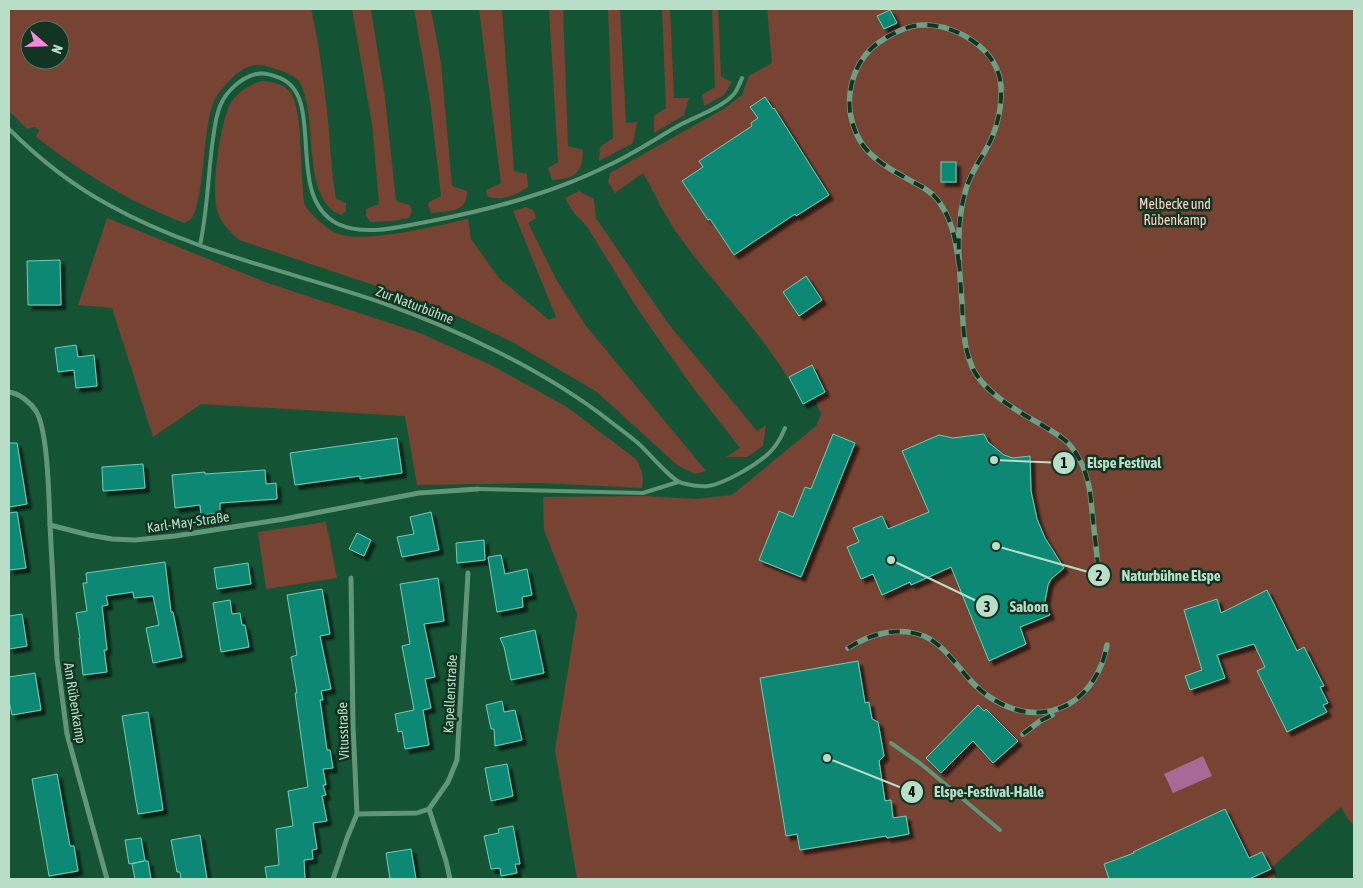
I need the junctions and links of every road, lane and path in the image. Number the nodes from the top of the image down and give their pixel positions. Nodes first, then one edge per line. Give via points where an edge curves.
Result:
1 (742, 78) dead end
2 (9, 129) edge
3 (200, 245) junction
4 (9, 392) edge
5 (785, 428) dead end
6 (678, 482) junction
7 (478, 489) joint
8 (50, 525) junction
9 (468, 573) dead end
10 (351, 578) dead end
11 (891, 743) dead end
12 (429, 809) junction
13 (357, 814) junction
14 (1000, 830) dead end
15 (107, 879) edge
16 (333, 879) edge
17 (450, 879) edge

1 - 3 lane via 727,101 608,166 566,184 502,205 408,226 368,230 338,224 316,203 310,182 302,110 294,87 272,75 250,76 229,91 220,106
2 - 3 lane, Zur Naturbühne via 46,162 97,198
3 - 6 lane, Zur Naturbühne via 409,312 496,351 589,405 636,442
4 - 8 street via 31,404 40,420
5 - 6 lane via 768,454 728,478 709,486
6 - 7 lane via 643,492
7 - 8 street, Karl-May-Straße via 419,493 284,520 136,540 89,535
8 - 15 street, Am Rübenkamp via 57,658 67,734
9 - 12 street, Kapellenstraße via 457,760 448,782
10 - 13 street, Vitusstraße
11 - 14 lane
12 - 13 street via 417,813
12 - 17 street
13 - 16 street, Vitusstraße

